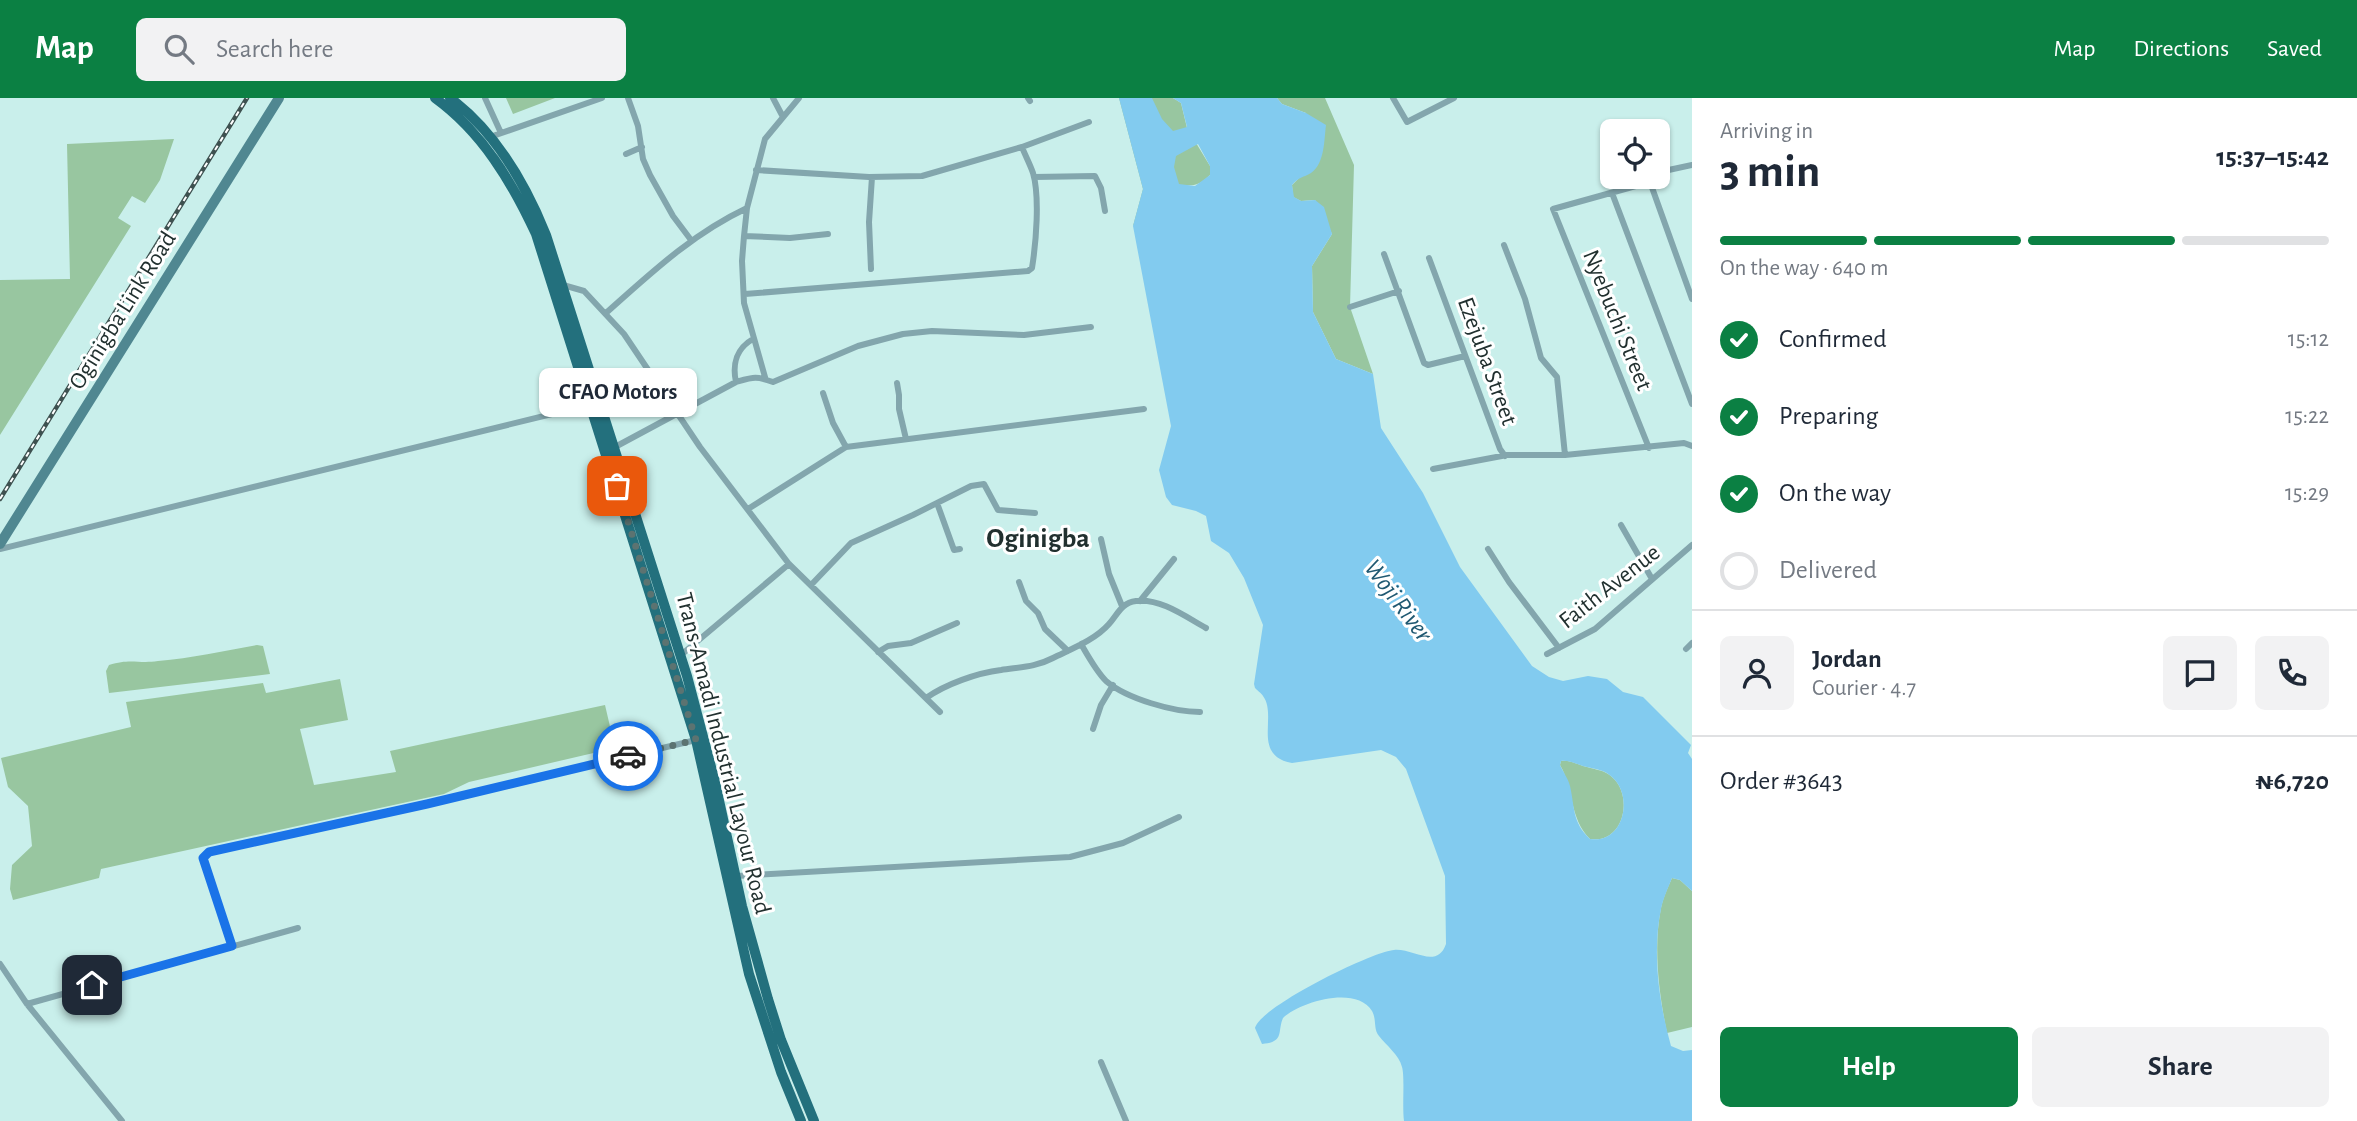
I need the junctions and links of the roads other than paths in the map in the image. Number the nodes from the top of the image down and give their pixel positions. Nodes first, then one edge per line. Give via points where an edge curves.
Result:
1 (279, 98) edge
2 (435, 98) edge
3 (450, 98) edge
4 (485, 98) edge
5 (601, 98) edge
6 (628, 98) edge
7 (773, 98) edge
8 (799, 98) edge
9 (1393, 98) edge
10 (1436, 98) edge
11 (1454, 98) edge
12 (1439, 106) junction
13 (783, 117) junction
14 (1089, 122) dead end
15 (495, 135) junction
16 (642, 147) junction
17 (1022, 147) junction
18 (626, 154) dead end
19 (1692, 165) edge
20 (756, 170) junction
21 (1670, 170) edge
22 (872, 177) junction
23 (1034, 177) junction
24 (1623, 189) edge
25 (1658, 189) edge
26 (1612, 193) junction
27 (747, 208) junction
28 (1105, 211) dead end
29 (828, 234) dead end
30 (744, 236) junction
31 (691, 240) junction
32 (1504, 245) dead end
33 (1384, 254) dead end
34 (1429, 258) dead end
35 (871, 269) dead end
36 (563, 285) junction
37 (1399, 291) junction
38 (745, 294) junction
39 (1692, 299) edge
40 (1350, 307) dead end
41 (606, 313) junction
42 (1091, 327) dead end
43 (753, 339) junction
44 (1465, 356) junction
45 (765, 377) junction
46 (736, 382) junction
47 (897, 383) dead end
48 (823, 393) dead end
49 (596, 403) junction
50 (1692, 404) edge
51 (1144, 409) dead end
52 (677, 415) junction
53 (906, 439) junction
54 (1692, 446) edge
55 (615, 447) junction
56 (846, 447) junction
57 (1649, 447) junction
58 (1565, 455) junction
59 (1505, 457) junction
60 (1433, 469) dead end
61 (937, 503) junction
62 (748, 509) junction
63 (1035, 513) dead end
64 (1621, 525) dead end
65 (1101, 539) dead end
66 (0, 544) edge
67 (1692, 545) edge
68 (1488, 549) dead end
69 (0, 550) edge
70 (960, 550) dead end
71 (1174, 559) dead end
72 (789, 564) junction
73 (1652, 579) junction
74 (1019, 582) dead end
75 (811, 585) junction
76 (1140, 601) junction
77 (1122, 606) junction
78 (957, 623) dead end
79 (1206, 628) dead end
80 (1692, 643) edge
81 (1081, 644) junction
82 (1559, 648) junction
83 (1686, 649) dead end
84 (1068, 651) junction
85 (878, 652) junction
86 (1547, 654) dead end
87 (681, 655) junction
88 (1113, 685) junction
89 (926, 698) junction
90 (940, 712) dead end
91 (1200, 712) dead end
92 (1093, 729) dead end
93 (696, 740) junction
94 (1178, 817) dead end
95 (736, 876) junction
96 (298, 929) dead end
97 (232, 946) junction
98 (0, 964) edge
99 (27, 1004) junction
100 (1101, 1062) dead end
101 (786, 1070) junction
102 (121, 1121) edge
103 (801, 1121) edge
104 (814, 1121) edge
105 (1126, 1121) edge

1 - 66 street, Oginigba Link Road
2 - 49 main road, Trans-Amadi Industrial Layour Road via 473,132 525,211
3 - 15 main road, Trans-Amadi Industrial Layour Road
4 - 15 street
5 - 15 street
6 - 16 street
7 - 13 street
8 - 13 street
9 - 12 street via 1407,122
10 - 12 street
11 - 12 street
13 - 20 street via 765,139
14 - 17 street
15 - 36 main road, Trans-Amadi Industrial Layour Road via 541,223
16 - 18 street
16 - 31 street via 650,175
17 - 22 street via 926,175
17 - 23 street
19 - 21 street
20 - 22 street
20 - 27 street
22 - 35 street
23 - 28 street via 1095,176
23 - 38 street via 1038,223 1028,271
24 - 26 street
25 - 39 street
26 - 50 street
26 - 57 street, Nyebuchi Street via 1555,207 1553,212
27 - 30 street
27 - 31 street
29 - 30 street
30 - 38 street
31 - 41 street
32 - 58 street via 1541,358 1557,377
33 - 37 street
34 - 44 street, Ezejuba Street
36 - 41 street via 584,291
36 - 49 main road, Trans-Amadi Industrial Layour Road
37 - 40 street
37 - 44 street via 1424,363
38 - 43 street
41 - 52 street
42 - 45 street via 1024,335 903,334 858,346 778,380
43 - 45 street
43 - 46 street via 737,356
44 - 59 street, Ezejuba Street
45 - 46 street
46 - 52 street
47 - 53 street
48 - 56 street
49 - 55 main road, Trans-Amadi Industrial Layour Road
49 - 69 street
49 - 93 main road, Trans-Amadi Industrial Layour Road
51 - 53 street
52 - 55 street
52 - 62 street
53 - 56 street
54 - 57 street, Ezejuba Street
55 - 87 main road, Trans-Amadi Industrial Layour Road
56 - 62 street
57 - 58 street, Ezejuba Street
58 - 59 street, Ezejuba Street
59 - 60 street
61 - 63 street via 978,483 986,486 999,510
61 - 70 street via 954,550
61 - 75 street via 851,543
62 - 72 street
64 - 73 street
65 - 77 street
67 - 73 street, Faith Avenue
68 - 82 street
71 - 76 street
72 - 75 street
72 - 87 street
73 - 82 street, Faith Avenue via 1595,629
74 - 84 street via 1045,629
75 - 85 street
76 - 77 street
76 - 79 street via 1163,605
77 - 81 street via 1110,624
78 - 85 street
80 - 83 street
81 - 84 street
81 - 88 street
82 - 86 street, Faith Avenue
84 - 89 street via 1035,666 960,682
85 - 89 street
87 - 95 main road, Trans-Amadi Industrial Layour Road
88 - 91 street via 1177,710
88 - 92 street
89 - 90 street
93 - 97 street via 209,852 203,858
93 - 101 main road, Trans-Amadi Industrial Layour Road via 749,974
94 - 95 street via 1124,843 1070,857
95 - 101 main road, Trans-Amadi Industrial Layour Road
96 - 97 street
97 - 99 street
98 - 99 street
99 - 102 street
100 - 105 street
101 - 103 main road, Trans-Amadi Industrial Layour Road
101 - 104 main road, Trans-Amadi Industrial Layour Road

